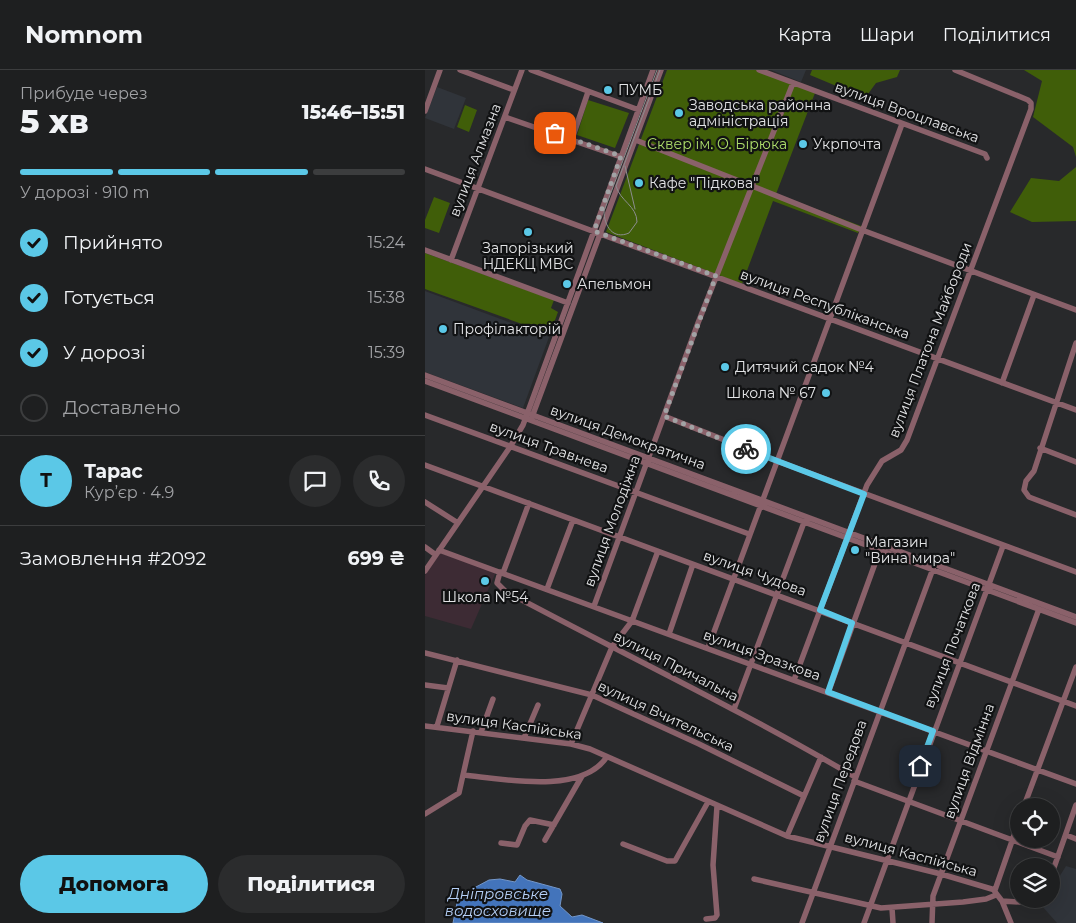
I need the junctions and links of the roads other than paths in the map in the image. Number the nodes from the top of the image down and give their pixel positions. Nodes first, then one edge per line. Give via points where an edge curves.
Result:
1 (440, 70) edge
2 (460, 70) edge
3 (522, 70) edge
4 (531, 70) edge
5 (653, 70) edge
6 (661, 70) edge
7 (759, 70) edge
8 (955, 70) edge
9 (793, 83) junction
10 (514, 90) junction
11 (588, 92) junction
12 (639, 110) junction
13 (425, 111) edge
14 (505, 117) junction
15 (902, 124) junction
16 (572, 139) junction
17 (638, 141) dead end
18 (621, 156) junction
19 (987, 158) dead end
20 (425, 169) edge
21 (752, 186) junction
22 (477, 189) junction
23 (862, 230) junction
24 (594, 231) junction
25 (601, 234) junction
26 (425, 250) edge
27 (451, 260) junction
28 (970, 271) junction
29 (716, 276) junction
30 (1034, 295) junction
31 (568, 303) junction
32 (1076, 310) edge
33 (829, 319) junction
34 (1076, 343) edge
35 (937, 360) junction
36 (425, 375) edge
37 (425, 381) edge
38 (1002, 383) junction
39 (1056, 403) junction
40 (1076, 410) edge
41 (425, 414) edge
42 (526, 415) junction
43 (664, 416) junction
44 (532, 417) junction
45 (523, 425) junction
46 (510, 447) junction
47 (1040, 448) junction
48 (647, 460) junction
49 (777, 461) junction
50 (1076, 462) edge
51 (425, 464) edge
52 (482, 486) junction
53 (636, 492) junction
54 (864, 494) junction
55 (425, 502) edge
56 (761, 502) junction
57 (529, 503) junction
58 (1076, 515) edge
59 (806, 518) junction
60 (573, 520) junction
61 (458, 523) junction
62 (749, 534) junction
63 (849, 535) junction
64 (618, 536) junction
65 (1003, 546) junction
66 (425, 547) edge
67 (881, 547) junction
68 (658, 551) junction
69 (438, 553) junction
70 (693, 564) junction
71 (933, 567) junction
72 (425, 571) edge
73 (502, 572) junction
74 (1076, 572) edge
75 (734, 579) junction
76 (988, 587) junction
77 (547, 590) junction
78 (777, 595) junction
79 (594, 606) junction
80 (1039, 609) junction
81 (820, 610) junction
82 (1076, 617) edge
83 (632, 620) junction
84 (852, 623) junction
85 (1076, 623) edge
86 (669, 634) junction
87 (904, 643) junction
88 (612, 647) junction
89 (708, 648) junction
90 (425, 653) edge
91 (457, 660) junction
92 (959, 662) junction
93 (752, 665) junction
94 (1076, 667) edge
95 (794, 680) junction
96 (1011, 681) junction
97 (425, 685) edge
98 (448, 688) junction
99 (828, 692) junction
100 (592, 695) junction
101 (493, 699) dead end
102 (1063, 701) junction
103 (538, 705) dead end
104 (1076, 706) edge
105 (734, 709) junction
106 (878, 712) junction
107 (425, 726) edge
108 (437, 726) junction
109 (933, 731) junction
110 (473, 732) junction
111 (481, 732) junction
112 (524, 738) junction
113 (571, 744) junction
114 (985, 751) junction
115 (821, 757) junction
116 (606, 758) junction
117 (1037, 770) junction
118 (463, 775) junction
119 (582, 776) junction
120 (854, 779) junction
121 (1076, 784) edge
122 (804, 796) junction
123 (1027, 798) edge
124 (908, 801) junction
125 (708, 802) junction
126 (1076, 804) edge
127 (717, 806) junction
128 (425, 814) edge
129 (960, 820) junction
130 (554, 825) junction
131 (1066, 835) junction
132 (787, 836) junction
133 (1010, 839) edge
134 (545, 840) dead end
135 (1076, 840) edge
136 (501, 843) dead end
137 (623, 844) dead end
138 (830, 845) junction
139 (1010, 846) edge
140 (1034, 848) edge
141 (1058, 857) joint
142 (886, 860) junction
143 (941, 874) junction
144 (754, 879) dead end
145 (813, 893) junction
146 (995, 893) junction
147 (1002, 901) junction
148 (1010, 901) edge
149 (931, 904) junction
150 (869, 906) junction
151 (892, 908) junction
152 (706, 919) dead end
153 (802, 923) edge
154 (864, 923) edge
155 (893, 923) edge
156 (932, 923) edge
157 (1011, 923) edge

1 - 13 street
2 - 10 street
3 - 10 street, вулиця Алмазна
4 - 11 street
5 - 12 street
6 - 25 street
7 - 9 street, вулиця Вроцлавська
8 - 28 street, вулиця Платона Майбороди via 1031,103
9 - 15 street, вулиця Вроцлавська
9 - 21 street, вулиця Молодіжна
10 - 14 street, вулиця Алмазна
11 - 12 street
11 - 16 street
12 - 18 street
14 - 16 street
14 - 22 street, вулиця Алмазна
15 - 19 street, вулиця Вроцлавська via 985,154
15 - 23 street
16 - 18 street
17 - 21 street
18 - 24 street
20 - 22 street, вулиця Республіканська
21 - 23 street
21 - 29 street, вулиця Молодіжна
22 - 24 street, вулиця Республіканська
22 - 27 street, вулиця Алмазна
23 - 28 street
23 - 33 street
24 - 25 street, вулиця Республіканська
24 - 31 street
25 - 29 street, вулиця Республіканська
25 - 44 street
26 - 27 street
27 - 31 street
28 - 30 street
28 - 35 street, вулиця Платона Майбороди
29 - 33 street, вулиця Республіканська
29 - 43 street, вулиця Молодіжна
30 - 32 street
30 - 38 street
31 - 42 street
33 - 35 street, вулиця Республіканська
33 - 49 street
34 - 39 street
35 - 38 street, вулиця Республіканська
35 - 54 street, вулиця Платона Майбороди via 905,446 882,461
36 - 42 street, вулиця Демократична
37 - 42 street, вулиця Демократична
38 - 39 street, вулиця Республіканська
39 - 40 street, вулиця Республіканська
39 - 47 street
41 - 46 street, вулиця Травнева
42 - 44 street, вулиця Демократична
42 - 45 street
43 - 48 street, вулиця Молодіжна
43 - 49 street
44 - 45 street
44 - 48 street, вулиця Демократична
45 - 46 street
46 - 52 street
46 - 53 street, вулиця Травнева
47 - 50 street
47 - 58 street via 1024,493
48 - 53 street, вулиця Молодіжна
48 - 56 street, вулиця Демократична
49 - 54 street
49 - 56 street
51 - 52 street, вулиця Чудова
52 - 57 street, вулиця Чудова
52 - 61 street
53 - 62 street, вулиця Травнева
53 - 64 street, вулиця Молодіжна
54 - 63 street, вулиця Платона Майбороди
54 - 65 street
55 - 61 street
56 - 59 street, вулиця Демократична
56 - 62 street
57 - 60 street, вулиця Чудова
57 - 73 street
59 - 63 street, вулиця Демократична
59 - 78 street
60 - 64 street, вулиця Чудова
60 - 77 street
61 - 69 street
62 - 75 street
63 - 67 street, вулиця Демократична
63 - 81 street, вулиця Платона Майбороди
64 - 68 street, вулиця Чудова
64 - 79 street, вулиця Молодіжна
65 - 74 street
65 - 76 street, вулиця Початкова
66 - 69 street, вулиця Зразкова
67 - 71 street, вулиця Демократична
67 - 84 street
68 - 70 street, вулиця Чудова
68 - 83 street
69 - 72 street
69 - 73 street, вулиця Зразкова
70 - 75 street, вулиця Чудова
70 - 86 street
71 - 76 street, вулиця Демократична
71 - 87 street, вулиця Передова
73 - 77 street, вулиця Зразкова
73 - 88 street, вулиця Причальна via 497,583 501,589
75 - 78 street, вулиця Чудова
75 - 89 street
76 - 80 street, вулиця Демократична
76 - 82 street, вулиця Демократична
76 - 92 street, вулиця Початкова
77 - 79 street, вулиця Зразкова
78 - 81 street, вулиця Чудова
78 - 93 street
79 - 83 street, вулиця Зразкова
80 - 85 street, вулиця Демократична
80 - 96 street, вулиця Відмінна
81 - 84 street, вулиця Чудова
81 - 95 street, вулиця Платона Майбороди
83 - 86 street, вулиця Зразкова
83 - 88 street
84 - 87 street, вулиця Чудова
84 - 99 street
86 - 89 street, вулиця Зразкова
87 - 92 street, вулиця Чудова
87 - 106 street, вулиця Передова
88 - 100 street
88 - 105 street, вулиця Причальна
89 - 93 street, вулиця Зразкова
90 - 91 street, вулиця Вчительська
91 - 98 street
91 - 100 street, вулиця Вчительська
92 - 96 street, вулиця Чудова
92 - 109 street, вулиця Початкова
93 - 95 street, вулиця Зразкова
93 - 105 street
94 - 102 street
95 - 99 street, вулиця Зразкова
96 - 102 street, вулиця Чудова
96 - 114 street, вулиця Відмінна
97 - 98 street
98 - 108 street
99 - 106 street, вулиця Зразкова
100 - 113 street
100 - 122 street, вулиця Вчительська
101 - 111 street
102 - 104 street, вулиця Чудова
102 - 117 street
103 - 112 street
105 - 115 street, вулиця Причальна
106 - 109 street, вулиця Зразкова
106 - 120 street, вулиця Передова
107 - 108 street, вулиця Каспійська
108 - 110 street, вулиця Каспійська
109 - 114 street, вулиця Зразкова
109 - 124 street, вулиця Початкова
110 - 111 street, вулиця Каспійська
110 - 118 street
111 - 112 street, вулиця Каспійська
112 - 113 street, вулиця Каспійська
113 - 116 street, вулиця Каспійська
114 - 117 street, вулиця Зразкова
114 - 129 street, вулиця Відмінна
115 - 120 street, вулиця Причальна
115 - 122 street
116 - 119 street
116 - 125 street, вулиця Каспійська
117 - 121 street, вулиця Зразкова
117 - 123 street
118 - 119 street via 552,781
118 - 128 street via 459,793
119 - 130 street
120 - 124 street, вулиця Причальна
120 - 138 street, вулиця Передова
122 - 132 street
124 - 129 street, вулиця Причальна
124 - 142 street, вулиця Початкова
125 - 127 street, вулиця Каспійська
125 - 137 street via 675,861 667,862
126 - 131 street
127 - 132 street, вулиця Каспійська
127 - 152 street via 713,865 717,915
129 - 133 street, вулиця Причальна
129 - 143 street, вулиця Відмінна
130 - 134 street
130 - 136 street via 530,820 517,845
131 - 135 street
131 - 141 street
132 - 138 street, вулиця Каспійська via 821,846
138 - 142 street, вулиця Каспійська
138 - 145 street, вулиця Передова
139 - 146 street
140 - 141 street, вулиця Причальна
142 - 143 street, вулиця Каспійська
142 - 150 street, вулиця Початкова
143 - 146 street, вулиця Каспійська
143 - 149 street, вулиця Відмінна
144 - 145 street
145 - 150 street
145 - 153 street, вулиця Передова
146 - 147 street
146 - 149 street via 975,901
147 - 148 street
147 - 157 street
149 - 151 street
149 - 156 street, вулиця Відмінна
150 - 151 street
150 - 154 street, вулиця Початкова
151 - 155 street

